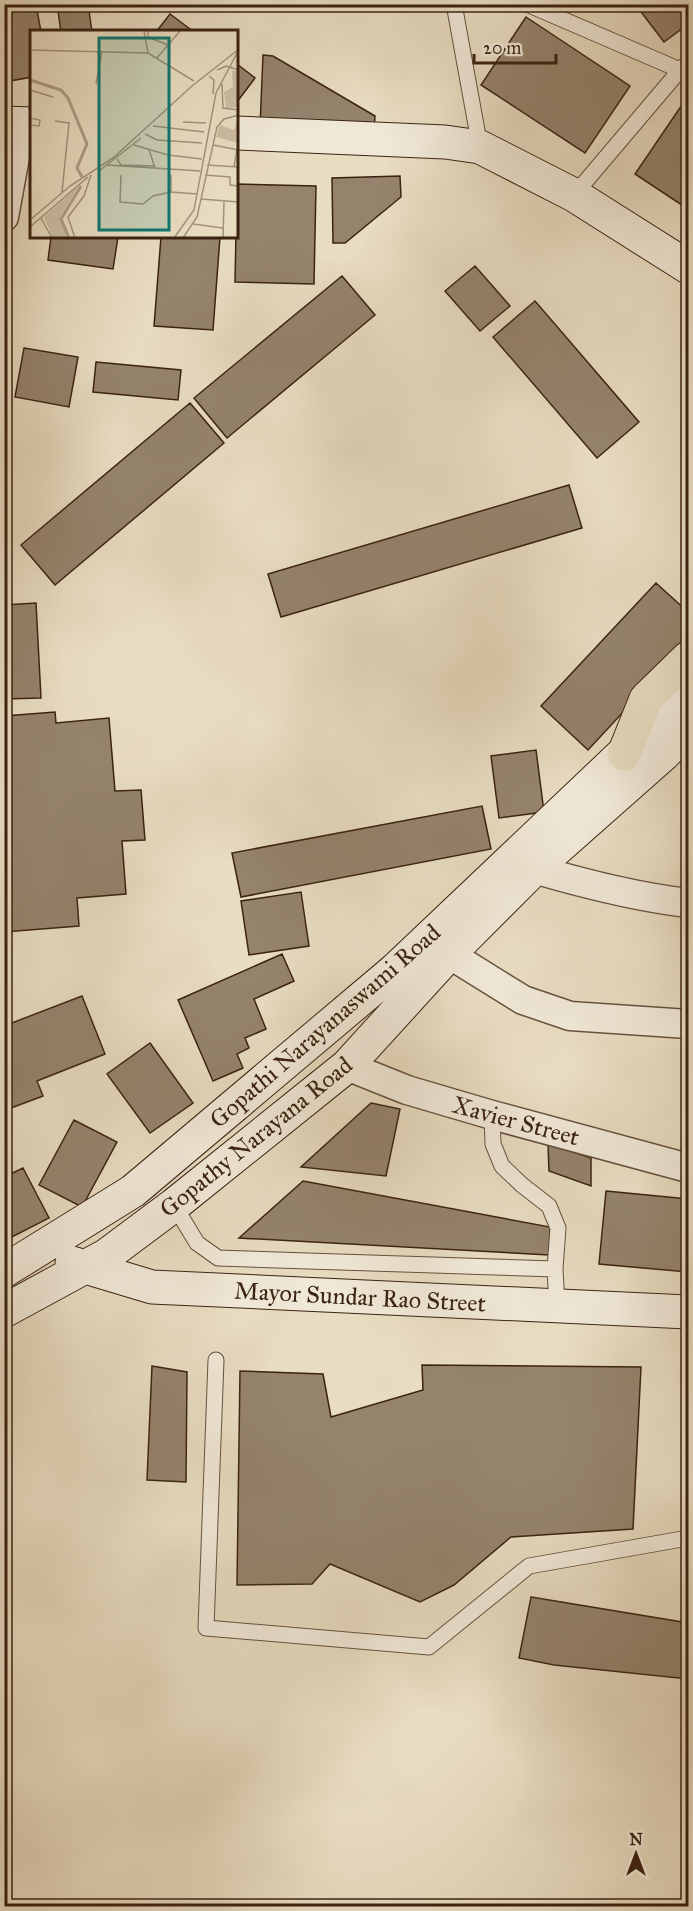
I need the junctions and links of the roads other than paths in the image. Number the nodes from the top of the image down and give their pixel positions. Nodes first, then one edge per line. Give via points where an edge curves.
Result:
1 (454, 4) edge
2 (527, 4) edge
3 (684, 67) edge
4 (19, 124) edge
5 (238, 133) edge
6 (480, 147) junction
7 (574, 195) junction
8 (4, 217) edge
9 (688, 267) edge
10 (688, 657) edge
11 (681, 712) edge
12 (624, 754) junction
13 (534, 869) junction
14 (688, 903) edge
15 (449, 954) junction
16 (688, 1024) edge
17 (347, 1066) junction
18 (492, 1115) junction
19 (688, 1168) edge
20 (174, 1204) junction
21 (37, 1250) junction
22 (84, 1267) junction
23 (555, 1269) junction
24 (4, 1271) edge
25 (557, 1306) junction
26 (4, 1311) edge
27 (688, 1312) edge
28 (216, 1360) dead end
29 (688, 1538) edge

1 - 6 lane
2 - 3 lane
3 - 7 lane
4 - 8 street
5 - 6 main road
6 - 7 main road
7 - 9 main road
10 - 12 main road via 646,699
11 - 12 main road, Gopathi Narayanaswami Road
11 - 13 main road, Gopathy Narayana Road via 664,754
12 - 21 main road, Gopathi Narayanaswami Road via 395,970 133,1191
13 - 14 street via 587,885
13 - 15 main road, Gopathy Narayana Road
15 - 16 street via 523,1000 570,1016
15 - 17 main road, Gopathy Narayana Road
17 - 18 street, Xavier Street via 407,1090
17 - 20 main road, Gopathy Narayana Road
18 - 19 street, Xavier Street
18 - 23 lane via 493,1144 502,1166 549,1206 558,1228
20 - 22 main road, Gopathy Narayana Road
20 - 23 lane via 197,1243 218,1258
21 - 22 main road, Mayor Sundar Rao Street
21 - 24 main road, Gopathi Narayanaswami Road
22 - 25 main road, Mayor Sundar Rao Street via 152,1287
22 - 26 main road, Gopathy Narayana Road
23 - 25 lane
25 - 27 main road, Mayor Sundar Rao Street
28 - 29 lane via 206,1628 429,1647 529,1566

